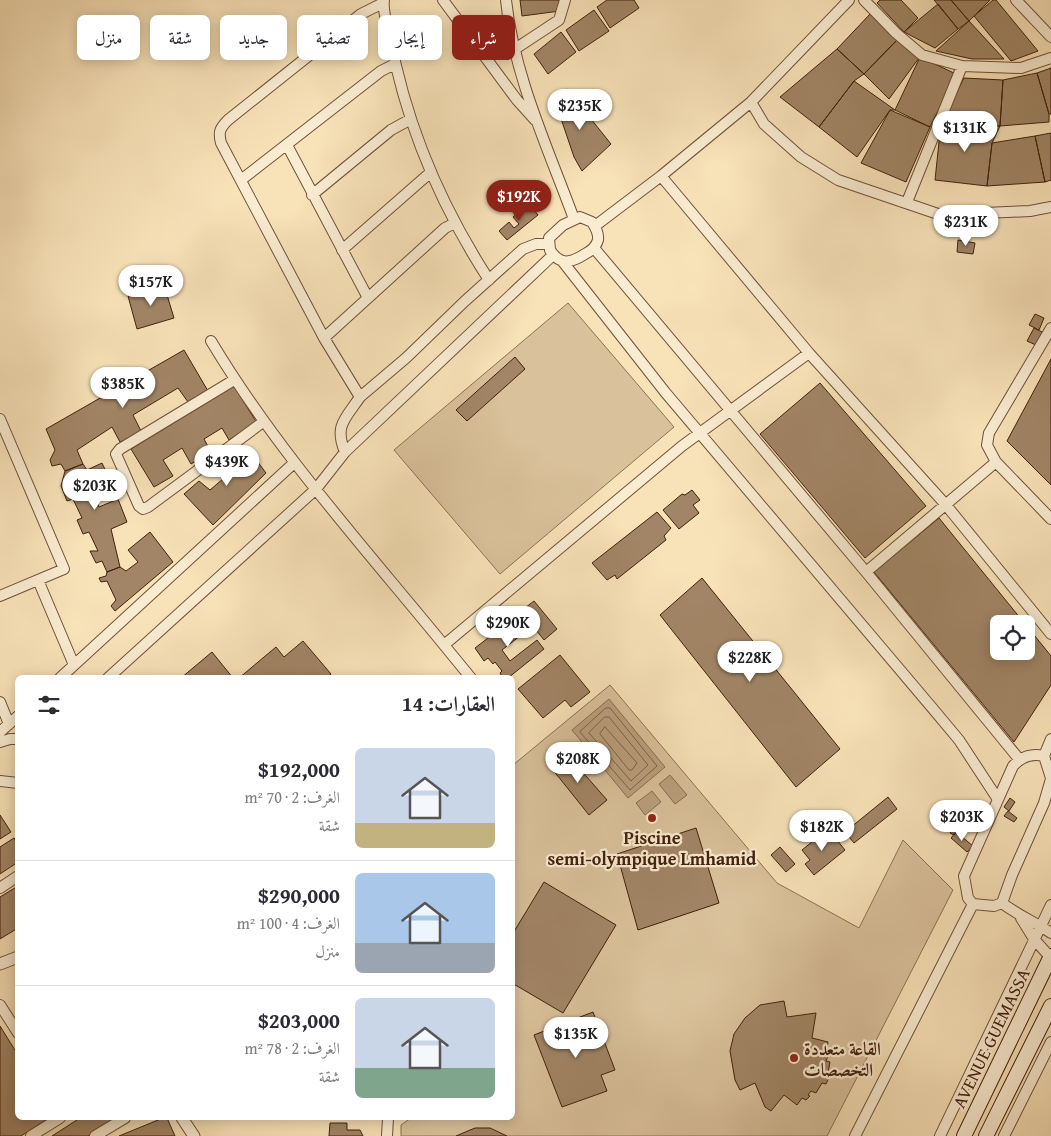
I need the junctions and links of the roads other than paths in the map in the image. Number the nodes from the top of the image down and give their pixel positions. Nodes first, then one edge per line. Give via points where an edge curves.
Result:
1 (443, 0) edge
2 (506, 0) edge
3 (566, 0) edge
4 (849, 0) edge
5 (864, 0) edge
6 (1016, 0) edge
7 (384, 2) edge
8 (509, 15) edge
9 (1051, 37) edge
10 (515, 49) joint
11 (1051, 58) edge
12 (395, 64) junction
13 (962, 66) junction
14 (751, 102) junction
15 (411, 119) junction
16 (538, 122) junction
17 (286, 145) junction
18 (431, 172) junction
19 (661, 176) junction
20 (241, 180) junction
21 (312, 195) junction
22 (907, 202) junction
23 (1051, 207) edge
24 (574, 219) junction
25 (455, 222) junction
26 (595, 226) junction
27 (548, 244) junction
28 (594, 248) junction
29 (342, 250) junction
30 (553, 255) junction
31 (563, 262) junction
32 (489, 280) junction
33 (368, 298) junction
34 (1051, 327) edge
35 (324, 338) junction
36 (211, 341) dead end
37 (809, 352) junction
38 (234, 380) junction
39 (360, 397) junction
40 (731, 411) junction
41 (0, 420) edge
42 (263, 422) junction
43 (701, 433) junction
44 (345, 452) junction
45 (996, 462) junction
46 (294, 463) junction
47 (316, 490) junction
48 (946, 505) junction
49 (1051, 518) edge
50 (866, 572) junction
51 (38, 580) junction
52 (0, 596) edge
53 (1051, 634) edge
54 (444, 645) junction
55 (74, 666) junction
56 (64, 675) edge
57 (111, 675) edge
58 (469, 675) edge
59 (0, 702) edge
60 (15, 719) edge
61 (9, 724) junction
62 (0, 732) edge
63 (15, 739) edge
64 (1051, 739) edge
65 (0, 742) edge
66 (1044, 756) junction
67 (1019, 759) junction
68 (1051, 778) edge
69 (0, 781) edge
70 (15, 784) edge
71 (0, 787) edge
72 (997, 798) junction
73 (15, 878) edge
74 (0, 888) edge
75 (973, 904) junction
76 (1002, 904) junction
77 (1051, 905) edge
78 (1021, 918) junction
79 (1041, 926) junction
80 (1051, 933) edge
81 (1034, 939) junction
82 (1051, 957) edge
83 (15, 958) edge
84 (0, 964) edge
85 (0, 1005) edge
86 (1051, 1006) edge
87 (15, 1028) edge
88 (1051, 1042) edge
89 (57, 1120) edge
90 (122, 1120) edge
91 (183, 1120) edge
92 (388, 1120) edge
93 (31, 1136) edge
94 (95, 1136) edge
95 (194, 1136) edge
96 (387, 1136) edge
97 (855, 1136) edge
98 (940, 1136) edge
99 (964, 1136) edge
100 (986, 1136) edge
101 (1004, 1136) edge

1 - 16 street via 517,100
2 - 8 street
3 - 10 street via 559,20
4 - 14 street
5 - 13 street via 922,55
6 - 9 street
7 - 12 street
7 - 20 street via 361,14 220,128 221,143
10 - 16 street
11 - 13 street via 1021,68
12 - 15 street
12 - 17 street
13 - 22 street
14 - 19 street
14 - 22 street via 764,124 801,157 838,180
15 - 18 street
15 - 21 street via 391,130
16 - 24 street
17 - 20 street
17 - 21 street
18 - 25 street
18 - 29 street
19 - 26 street
19 - 37 street
20 - 35 street
21 - 29 street
22 - 23 street via 940,215
24 - 26 street via 586,218
24 - 27 street via 554,232
25 - 32 street
25 - 33 street
26 - 28 street via 598,240
27 - 30 street
27 - 32 street via 523,249
28 - 31 street via 575,261
28 - 40 street
29 - 33 street
30 - 31 street
30 - 44 street
31 - 43 street via 625,343
32 - 39 street
33 - 35 street
34 - 45 street via 989,433 987,445
35 - 39 street
36 - 38 street
37 - 40 street
37 - 48 street
38 - 42 street
38 - 42 street via 116,454 139,506 143,509 148,507
39 - 44 street via 340,426 339,439
40 - 43 street
40 - 50 street
41 - 51 street via 64,568
42 - 46 street
43 - 54 street via 674,452
43 - 72 street via 959,740
44 - 47 street
45 - 48 street
45 - 49 street
46 - 47 street
46 - 55 street
47 - 54 street
47 - 57 street
48 - 50 street
48 - 53 street
50 - 67 street
51 - 52 street
51 - 55 street
54 - 58 street
55 - 56 street
59 - 61 street
60 - 61 street
61 - 62 street
63 - 65 street
64 - 66 street
66 - 67 street via 1036,754
66 - 68 street
67 - 72 street
68 - 76 street via 1044,803
69 - 70 street
70 - 71 street
72 - 75 street via 964,876 968,898
73 - 74 street
75 - 76 street
75 - 97 street
76 - 78 street
77 - 79 street
78 - 79 street
78 - 81 street
79 - 80 street
79 - 81 street
81 - 82 street
81 - 98 street
82 - 99 main road, AVENUE GUEMASSA
83 - 84 street
85 - 87 street
86 - 100 main road
88 - 101 street
89 - 93 street
90 - 94 street
91 - 95 street
92 - 96 street

